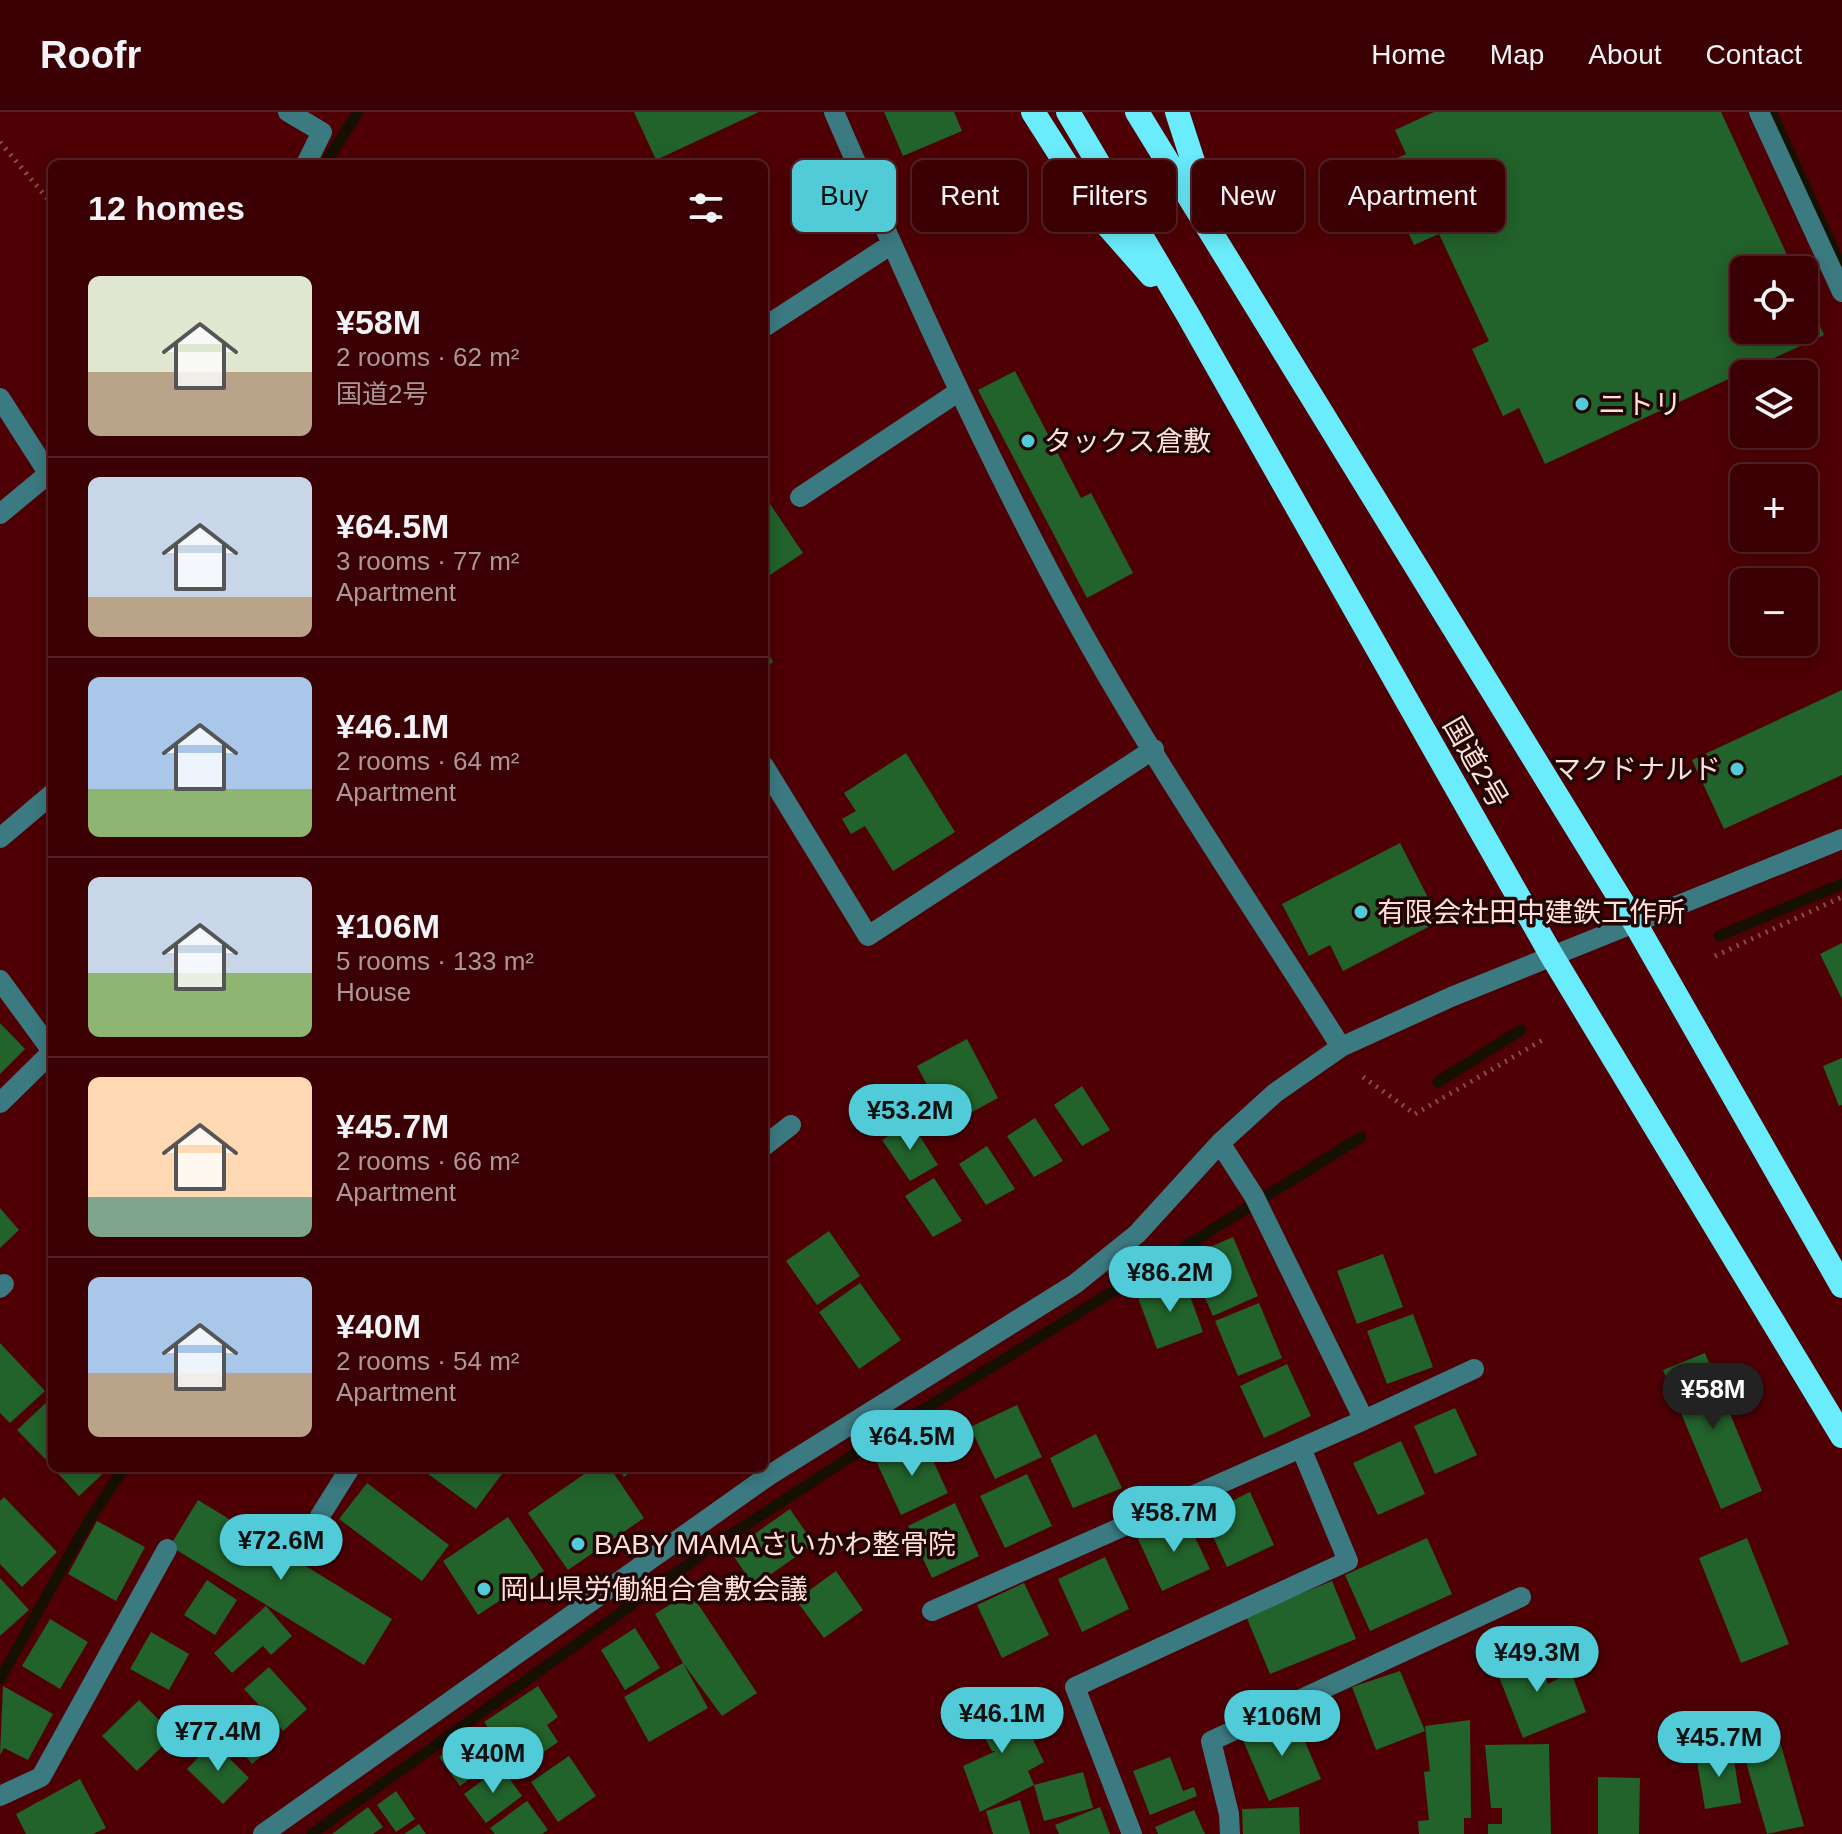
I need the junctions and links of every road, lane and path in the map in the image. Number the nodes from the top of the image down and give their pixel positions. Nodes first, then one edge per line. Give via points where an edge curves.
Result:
1 (288, 112) edge
2 (834, 112) edge
3 (1033, 112) edge
4 (1068, 112) edge
5 (1137, 112) edge
6 (1177, 112) edge
7 (1759, 112) edge
8 (0, 142) edge
9 (308, 160) edge
10 (48, 199) edge
11 (892, 244) junction
12 (1222, 255) junction
13 (1842, 292) edge
14 (1188, 315) junction
15 (768, 324) edge
16 (958, 392) junction
17 (0, 398) edge
18 (48, 470) edge
19 (48, 476) edge
20 (800, 497) dead end
21 (0, 514) edge
22 (1154, 749) junction
23 (768, 773) edge
24 (48, 797) edge
25 (0, 838) edge
26 (1842, 839) edge
27 (1842, 897) edge
28 (1635, 923) junction
29 (1552, 956) junction
30 (1715, 956) dead end
31 (0, 980) edge
32 (1546, 1038) dead end
33 (48, 1046) edge
34 (1341, 1047) junction
35 (48, 1056) edge
36 (1363, 1077) dead end
37 (0, 1103) edge
38 (791, 1125) dead end
39 (768, 1143) edge
40 (1220, 1143) junction
41 (1842, 1286) edge
42 (1474, 1369) dead end
43 (1364, 1420) junction
44 (1842, 1436) edge
45 (1301, 1448) junction
46 (768, 1470) edge
47 (348, 1472) edge
48 (764, 1472) edge
49 (320, 1516) dead end
50 (167, 1549) dead end
51 (1521, 1597) dead end
52 (932, 1611) dead end
53 (0, 1796) edge
54 (263, 1834) edge
55 (1132, 1834) edge
56 (1230, 1834) edge

1 - 9 street via 322,132
2 - 11 street
3 - 14 highway via 1100,217
4 - 14 highway, 国道2号
5 - 12 highway, 国道2号
6 - 12 highway
7 - 13 street
8 - 10 path
11 - 15 street
11 - 16 street
12 - 28 highway, 国道2号
14 - 29 highway, 国道2号
16 - 20 street
16 - 22 street via 1071,611
17 - 18 street
19 - 21 street
22 - 23 street via 868,936
22 - 34 street
24 - 25 street
26 - 28 street
27 - 30 path
28 - 29 street
28 - 41 highway, 国道2号
29 - 34 street
29 - 44 highway, 国道2号
31 - 33 street
32 - 36 path via 1415,1114
34 - 40 street via 1275,1093
35 - 37 street
38 - 39 street
40 - 43 street via 1258,1205
40 - 46 street via 1137,1234 1075,1284
42 - 43 street
43 - 45 street
45 - 52 street
45 - 55 street via 1348,1561 1075,1687
47 - 49 street
48 - 54 street
50 - 53 street via 41,1777
51 - 56 street via 1211,1741

